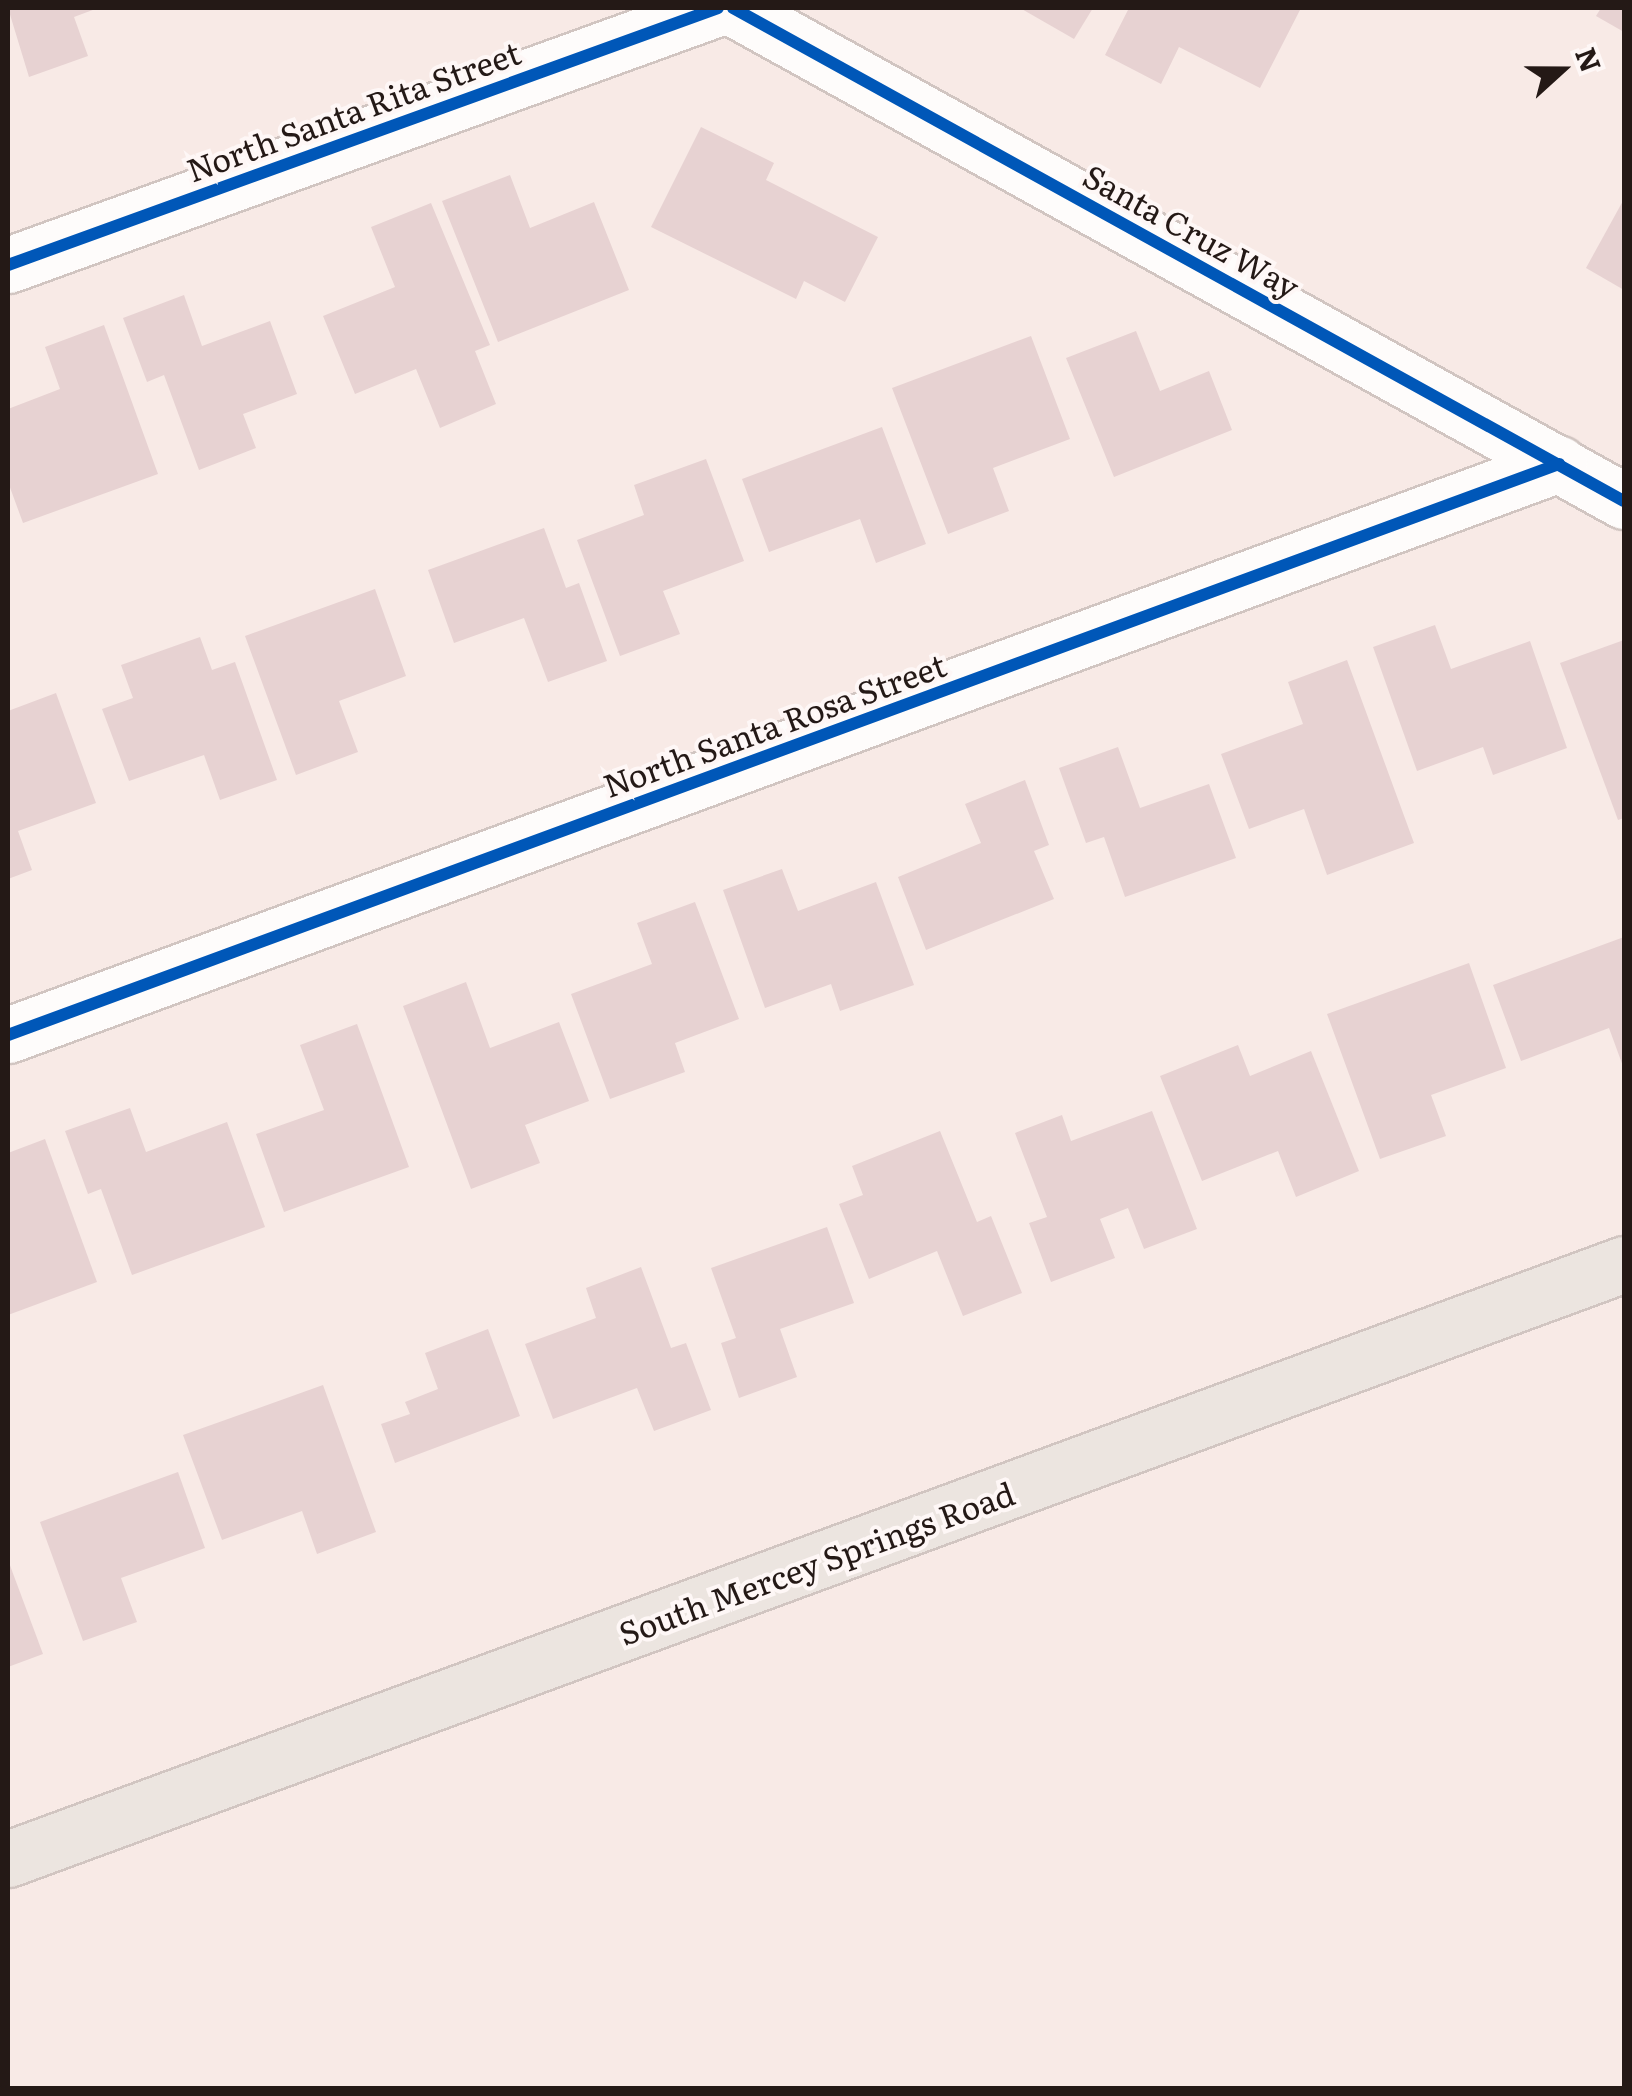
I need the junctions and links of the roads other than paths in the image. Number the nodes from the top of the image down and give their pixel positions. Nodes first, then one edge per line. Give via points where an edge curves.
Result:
1 (718, 8) edge
2 (733, 8) edge
3 (8, 265) edge
4 (1559, 464) junction
5 (1624, 500) edge
6 (8, 1035) edge
7 (1624, 1264) edge
8 (8, 1859) edge

1 - 3 street, North Santa Rita Street
2 - 4 street, Santa Cruz Way
4 - 5 street, Santa Cruz Way
4 - 6 street, North Santa Rosa Street
7 - 8 main road, South Mercey Springs Road

